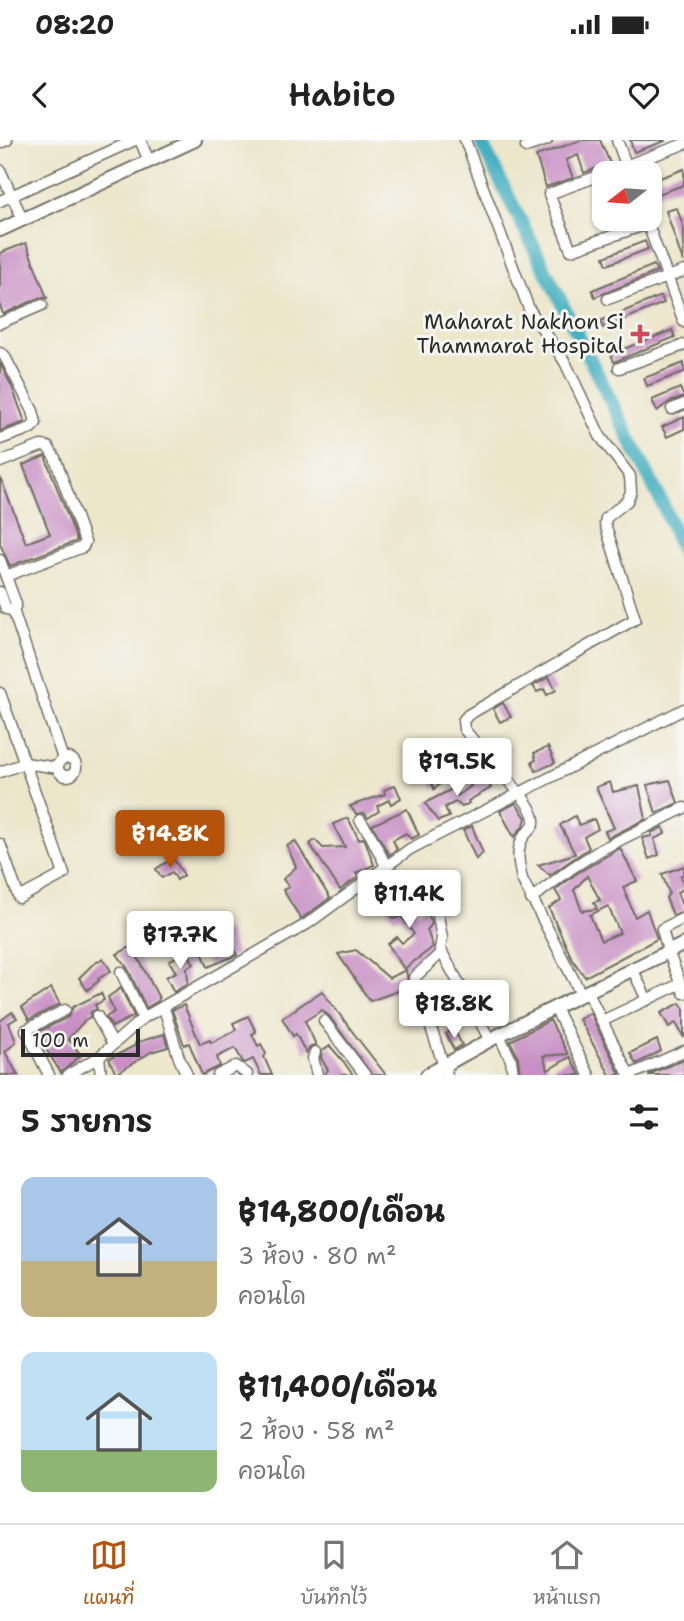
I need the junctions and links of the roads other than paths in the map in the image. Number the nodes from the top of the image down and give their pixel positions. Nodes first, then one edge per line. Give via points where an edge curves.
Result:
1 (7, 140) edge
2 (138, 140) edge
3 (195, 140) edge
4 (465, 140) edge
5 (547, 140) edge
6 (617, 140) edge
7 (0, 143) edge
8 (684, 144) edge
9 (526, 148) dead end
10 (149, 161) junction
11 (624, 161) edge
12 (647, 161) edge
13 (0, 170) edge
14 (592, 179) edge
15 (11, 195) junction
16 (0, 201) edge
17 (23, 220) junction
18 (0, 230) edge
19 (622, 231) edge
20 (649, 231) edge
21 (684, 271) edge
22 (667, 278) junction
23 (608, 299) dead end
24 (42, 305) dead end
25 (684, 322) edge
26 (0, 323) edge
27 (684, 345) edge
28 (0, 353) edge
29 (619, 368) dead end
30 (684, 404) edge
31 (672, 409) dead end
32 (0, 439) edge
33 (0, 462) edge
34 (0, 561) edge
35 (6, 576) junction
36 (0, 592) edge
37 (13, 610) junction
38 (0, 693) edge
39 (684, 709) edge
40 (490, 761) junction
41 (25, 763) junction
42 (0, 772) edge
43 (455, 779) dead end
44 (519, 793) junction
45 (684, 808) edge
46 (360, 820) dead end
47 (0, 844) edge
48 (386, 866) junction
49 (531, 899) junction
50 (438, 910) dead end
51 (684, 918) edge
52 (684, 944) edge
53 (668, 951) junction
54 (442, 953) junction
55 (632, 968) junction
56 (121, 972) dead end
57 (682, 988) edge
58 (584, 993) junction
59 (647, 1000) junction
60 (164, 1008) junction
61 (555, 1008) junction
62 (65, 1010) dead end
63 (97, 1016) dead end
64 (143, 1018) junction
65 (324, 1021) dead end
66 (602, 1021) junction
67 (494, 1037) junction
68 (113, 1044) junction
69 (684, 1051) edge
70 (315, 1052) dead end
71 (99, 1057) junction
72 (446, 1070) edge
73 (222, 1074) edge
74 (247, 1074) edge
75 (50, 1075) edge
76 (68, 1075) edge
77 (102, 1075) edge
78 (187, 1075) edge
79 (317, 1075) edge
80 (365, 1075) edge
81 (427, 1075) edge
82 (513, 1075) edge
83 (589, 1075) edge
84 (630, 1075) edge

1 - 7 street
2 - 10 street
2 - 15 street
3 - 10 main road
4 - 40 street via 529,309 565,362 600,436 630,476 631,492 605,524 635,620 468,715 464,729
5 - 9 street
6 - 11 street
8 - 12 street
10 - 17 main road
13 - 15 street
14 - 19 street via 549,194 571,250
15 - 16 street
15 - 17 street
17 - 18 main road
20 - 22 street
21 - 22 street
22 - 23 street
22 - 25 street
24 - 26 street
27 - 29 street
28 - 32 street via 36,423
30 - 31 street
33 - 35 street via 48,447 85,542 83,547
34 - 35 street
35 - 37 street via 16,604
36 - 37 street via 6,610
37 - 41 street via 60,764
38 - 41 street
39 - 44 street
40 - 43 street
40 - 44 street
41 - 42 street
41 - 47 street via 64,874 19,898
44 - 48 street
44 - 49 street via 533,814 534,825 518,854
45 - 49 street via 602,849
46 - 48 street
48 - 60 street via 307,924
49 - 58 street
50 - 54 street
51 - 53 street via 662,929
52 - 53 main road
53 - 55 main road
53 - 57 street
54 - 67 street
54 - 72 street via 414,978
55 - 58 main road
55 - 59 street
56 - 64 street
57 - 59 street
58 - 61 main road
58 - 66 street
59 - 66 street
60 - 64 street
60 - 78 street
61 - 67 main road
61 - 83 street
62 - 75 street via 26,1030
63 - 68 street
64 - 68 street
65 - 80 street
66 - 84 street
67 - 72 main road
67 - 82 street via 511,1060
68 - 71 street
69 - 84 street
70 - 79 street
71 - 76 street
71 - 77 street
72 - 81 main road
73 - 74 street via 236,1066

